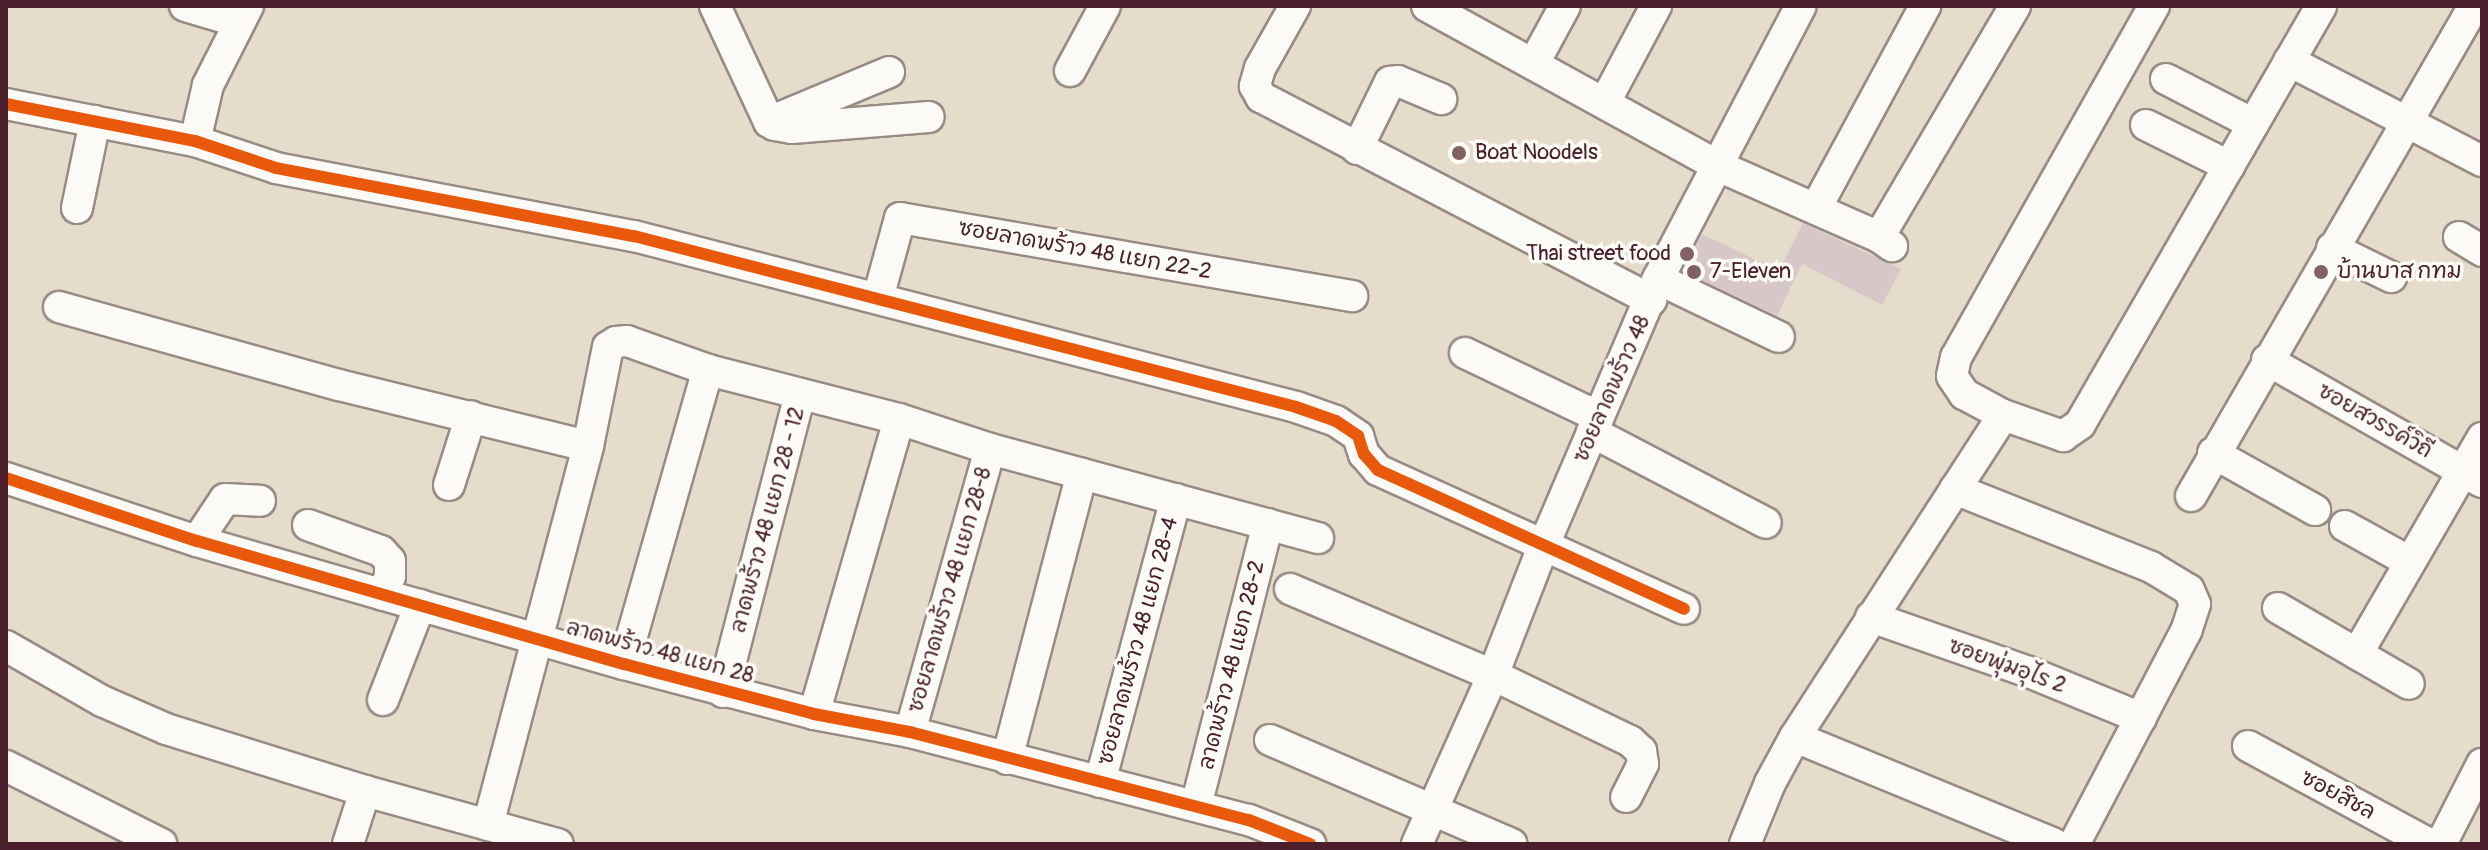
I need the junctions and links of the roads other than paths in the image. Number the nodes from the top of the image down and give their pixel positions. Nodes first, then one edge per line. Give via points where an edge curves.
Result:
1 (185, 6) edge
2 (715, 6) edge
3 (1105, 6) edge
4 (1295, 6) edge
5 (1427, 6) edge
6 (1565, 6) edge
7 (1656, 6) edge
8 (1801, 6) edge
9 (1925, 6) edge
10 (2015, 6) edge
11 (2154, 6) edge
12 (2321, 6) edge
13 (2474, 6) edge
14 (244, 14) edge
15 (1468, 16) edge
16 (2289, 61) junction
17 (1534, 63) junction
18 (1070, 71) dead end
19 (889, 72) dead end
20 (2166, 79) dead end
21 (1441, 99) dead end
22 (1605, 102) junction
23 (6, 104) edge
24 (929, 117) dead end
25 (95, 121) junction
26 (769, 122) junction
27 (2407, 122) junction
28 (2253, 124) junction
29 (2146, 125) dead end
30 (195, 141) junction
31 (1357, 149) junction
32 (2482, 161) edge
33 (1718, 166) junction
34 (2229, 166) junction
35 (77, 208) dead end
36 (1816, 208) junction
37 (2332, 248) junction
38 (2391, 277) dead end
39 (1654, 290) junction
40 (1352, 296) dead end
41 (878, 298) junction
42 (59, 307) dead end
43 (1779, 337) dead end
44 (1465, 353) dead end
45 (2267, 360) junction
46 (708, 370) junction
47 (800, 394) junction
48 (2003, 415) junction
49 (471, 416) junction
50 (899, 419) junction
51 (1596, 425) junction
52 (2482, 438) edge
53 (588, 446) junction
54 (990, 449) junction
55 (2213, 453) junction
56 (1082, 474) junction
57 (2473, 477) edge
58 (6, 478) edge
59 (449, 485) dead end
60 (1955, 489) junction
61 (2191, 496) dead end
62 (1176, 499) junction
63 (260, 501) dead end
64 (2315, 510) dead end
65 (1766, 523) dead end
66 (1268, 524) junction
67 (308, 525) dead end
68 (2345, 526) dead end
69 (1318, 538) dead end
70 (197, 541) junction
71 (1543, 547) junction
72 (2410, 562) junction
73 (1290, 589) dead end
74 (383, 595) junction
75 (420, 605) junction
76 (2278, 608) dead end
77 (1684, 609) dead end
78 (1871, 617) junction
79 (536, 638) junction
80 (6, 646) edge
81 (2357, 654) junction
82 (624, 664) junction
83 (1493, 675) junction
84 (2409, 684) dead end
85 (723, 692) junction
86 (383, 700) dead end
87 (814, 714) junction
88 (2141, 718) junction
89 (910, 732) junction
90 (1795, 737) junction
91 (1270, 740) dead end
92 (2248, 746) dead end
93 (1007, 759) junction
94 (2482, 764) edge
95 (6, 766) edge
96 (1100, 782) junction
97 (365, 791) junction
98 (1626, 797) dead end
99 (1196, 806) junction
100 (1432, 809) junction
101 (488, 825) junction
102 (161, 844) edge
103 (348, 844) edge
104 (558, 844) edge
105 (1310, 844) edge
106 (1417, 844) edge
107 (1512, 844) edge
108 (1745, 844) edge
109 (2054, 844) edge
110 (2074, 844) edge
111 (2429, 844) edge
112 (2441, 844) edge

1 - 14 street
2 - 26 street
3 - 18 street
4 - 31 street, ซอยลาดพร้าว 48 via 1255,86 1261,97
5 - 15 street
6 - 17 street
7 - 22 street
8 - 33 street
9 - 36 street
10 - 36 street via 1886,241
11 - 48 street via 1956,357 1952,376 1964,394
12 - 16 street
13 - 27 street
14 - 30 street via 208,85
15 - 17 street
16 - 27 street
16 - 28 street
17 - 22 street
19 - 26 street
20 - 28 street
21 - 31 street via 1390,82
22 - 33 street
23 - 25 street
24 - 26 street via 792,128
25 - 30 street
25 - 35 street
27 - 32 street
27 - 37 street
28 - 34 street
29 - 34 street
30 - 41 street via 276,168 634,236
31 - 39 street, ซอยลาดพร้าว 48
33 - 36 street
33 - 39 street
34 - 48 street via 2080,424 2063,436
37 - 38 street
37 - 45 street
39 - 43 street
39 - 51 street, ซอยลาดพร้าว 48
40 - 41 street, ซอยลาดพร้าว 48 แยก 22-2 via 900,218
41 - 71 street via 1336,421 1358,436 1378,470
42 - 49 street
44 - 51 street
45 - 55 street
45 - 57 street, ซอยสวรรค์วิถี
46 - 47 street
46 - 53 street via 627,341 608,347
46 - 82 street
47 - 50 street
47 - 85 street, ลาดพร้าว 48 แยก 28 - 12
48 - 60 street
49 - 53 street
49 - 59 street
50 - 54 street
50 - 87 street
51 - 65 street
51 - 71 street, ซอยลาดพร้าว 48
52 - 57 street
53 - 79 street
54 - 56 street
54 - 89 street, ซอยลาดพร้าว 48 แยก 28-8
55 - 61 street
55 - 64 street
56 - 62 street
56 - 93 street
57 - 72 street
58 - 70 street, ลาดพร้าว 48 แยก 28
60 - 78 street
60 - 88 street via 2151,567 2189,590 2195,604 2186,631
62 - 66 street
62 - 96 street, ซอยลาดพร้าว 48 แยก 28-4
63 - 70 street via 225,499
66 - 69 street
66 - 99 street, ลาดพร้าว 48 แยก 28-2
67 - 74 street via 381,551 390,561
68 - 72 street
70 - 74 street, ลาดพร้าว 48 แยก 28
71 - 77 street
71 - 83 street, ซอยลาดพร้าว 48
72 - 81 street
73 - 83 street
74 - 75 street, ลาดพร้าว 48 แยก 28
75 - 79 street, ลาดพร้าว 48 แยก 28
75 - 86 street
76 - 81 street
78 - 88 street, ซอยพุ่มอุไร 2
78 - 90 street
79 - 82 street, ลาดพร้าว 48 แยก 28
79 - 101 street
80 - 97 street via 133,716
81 - 84 street
82 - 85 street, ลาดพร้าว 48 แยก 28
83 - 98 street via 1641,751 1643,764
83 - 100 street, ซอยลาดพร้าว 48
85 - 87 street, ลาดพร้าว 48 แยก 28
87 - 89 street, ลาดพร้าว 48 แยก 28
88 - 110 street
89 - 93 street, ลาดพร้าว 48 แยก 28
90 - 108 street
90 - 109 street
91 - 100 street
92 - 111 street, ซอยสิชล
93 - 96 street, ลาดพร้าว 48 แยก 28
94 - 112 street
95 - 102 street
96 - 99 street, ลาดพร้าว 48 แยก 28
97 - 101 street
97 - 103 street
99 - 105 street, ลาดพร้าว 48 แยก 28
100 - 106 street, ซอยลาดพร้าว 48
100 - 107 street
101 - 104 street

